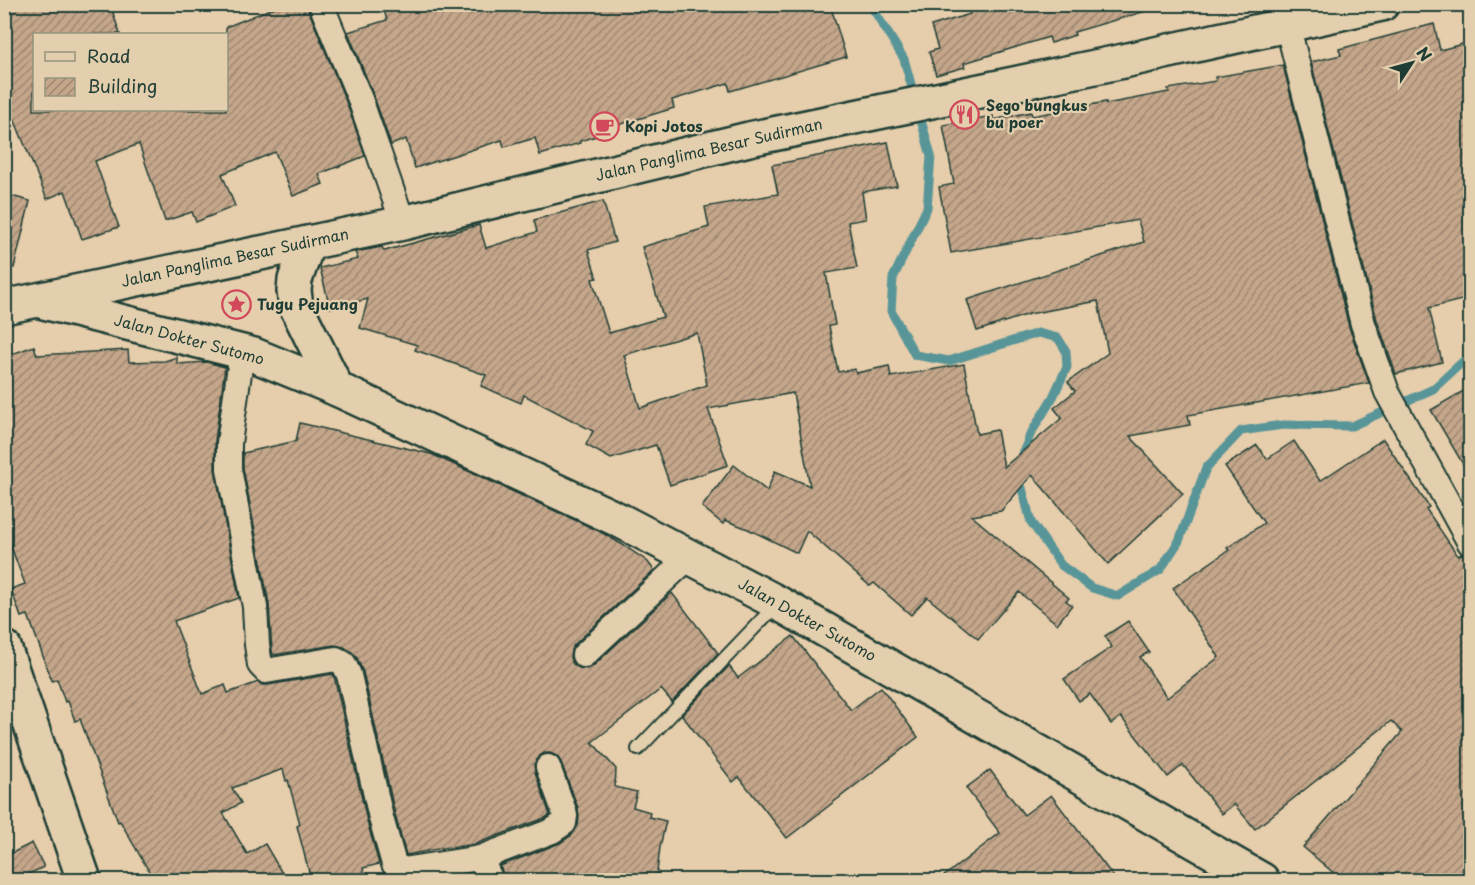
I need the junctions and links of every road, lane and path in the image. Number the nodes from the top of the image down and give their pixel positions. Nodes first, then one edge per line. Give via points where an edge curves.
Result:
1 (321, 4) edge
2 (1382, 4) edge
3 (1285, 15) edge
4 (403, 223) junction
5 (308, 243) junction
6 (4, 291) edge
7 (37, 300) junction
8 (4, 307) edge
9 (242, 352) junction
10 (337, 389) junction
11 (1470, 543) edge
12 (689, 557) junction
13 (778, 603) junction
14 (4, 647) edge
15 (584, 655) dead end
16 (638, 749) dead end
17 (548, 767) dead end
18 (480, 858) junction
19 (84, 880) edge
20 (491, 880) edge
21 (1262, 880) edge

1 - 4 street via 360,99
2 - 3 main road, Jalan Panglima Besar Sudirman
3 - 4 main road, Jalan Panglima Besar Sudirman via 952,97 749,139
3 - 11 street via 1364,324 1387,392
4 - 5 main road, Jalan Panglima Besar Sudirman
5 - 7 main road, Jalan Panglima Besar Sudirman
5 - 10 main road via 295,280 296,306
6 - 7 main road, Jalan Dokter Sutomo
7 - 8 main road, Jalan Panglima Besar Sudirman
7 - 9 main road, Jalan Dokter Sutomo
9 - 10 main road, Jalan Dokter Sutomo
9 - 18 street via 229,469 255,607 260,664 266,671 336,659 344,664 394,864 403,870
10 - 12 main road, Jalan Dokter Sutomo via 621,521
12 - 13 main road, Jalan Dokter Sutomo
12 - 15 street
13 - 16 lane
13 - 21 main road, Jalan Dokter Sutomo
14 - 19 main road
17 - 18 street via 564,811 564,823
18 - 20 street

